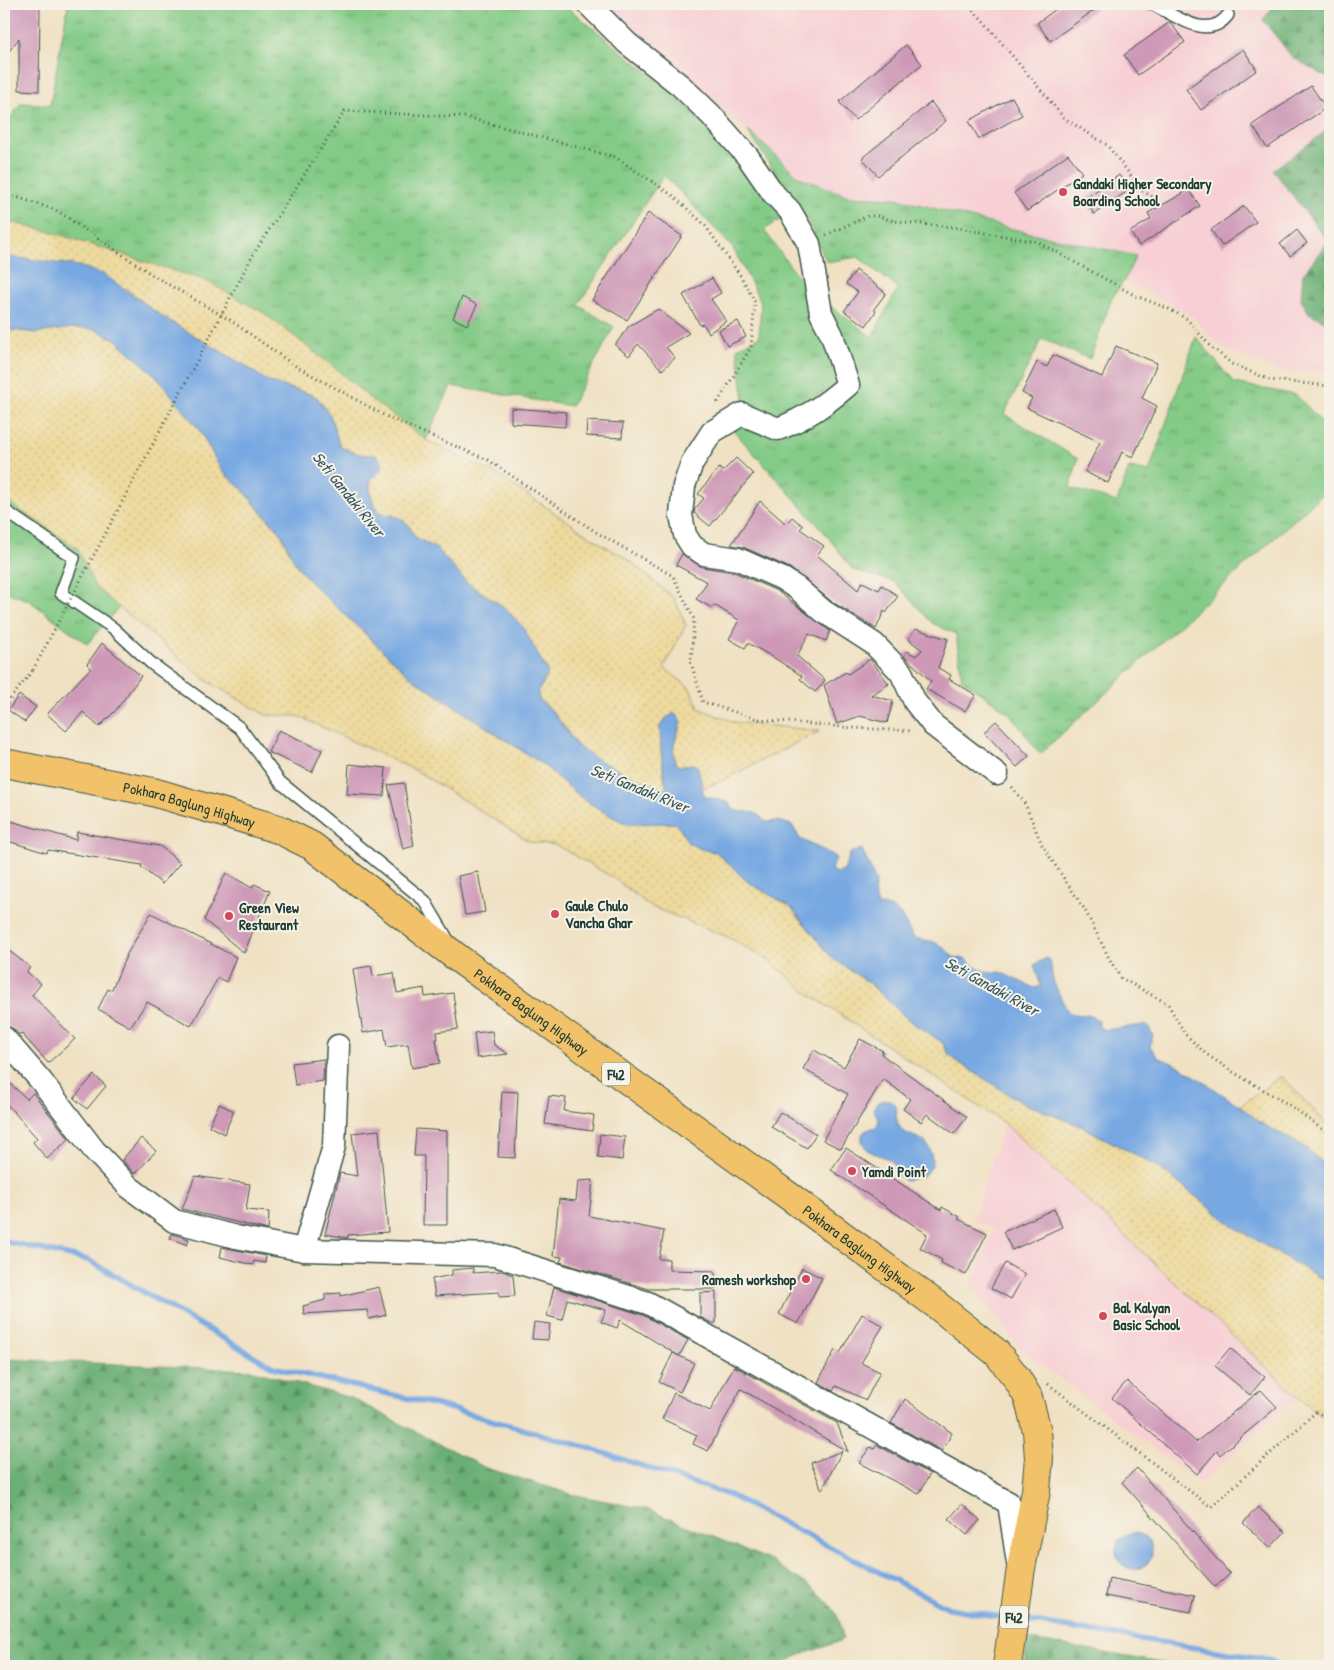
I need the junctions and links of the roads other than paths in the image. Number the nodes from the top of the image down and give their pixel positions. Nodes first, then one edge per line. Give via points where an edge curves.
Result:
1 (588, 4) edge
2 (1152, 4) edge
3 (1228, 15) dead end
4 (4, 510) edge
5 (4, 763) edge
6 (997, 774) road end
7 (459, 959) junction
8 (4, 1038) edge
9 (338, 1046) dead end
10 (304, 1250) junction
11 (1021, 1568) junction
12 (1007, 1666) edge

1 - 6 street via 627,43 710,114 790,211 809,244 821,313 832,335 848,385 802,420 778,429 742,414 712,432 692,463 684,486 681,522 692,546 704,554 738,559 783,579 823,611 874,644 901,672 916,702 933,725
2 - 3 lane via 1198,27 1212,28
4 - 7 lane via 74,558 61,593 113,628 152,664 240,728 280,782 425,900
5 - 7 highway, Pokhara Baglung Highway / F42 via 153,792 278,829 312,846
7 - 11 highway, Pokhara Baglung Highway / F42 via 793,1199 997,1353 1028,1397 1037,1431 1036,1491
8 - 10 street via 94,1150 129,1187 174,1221
9 - 10 street via 334,1146
10 - 11 street via 495,1255 648,1303 1009,1503
11 - 12 highway, F42

